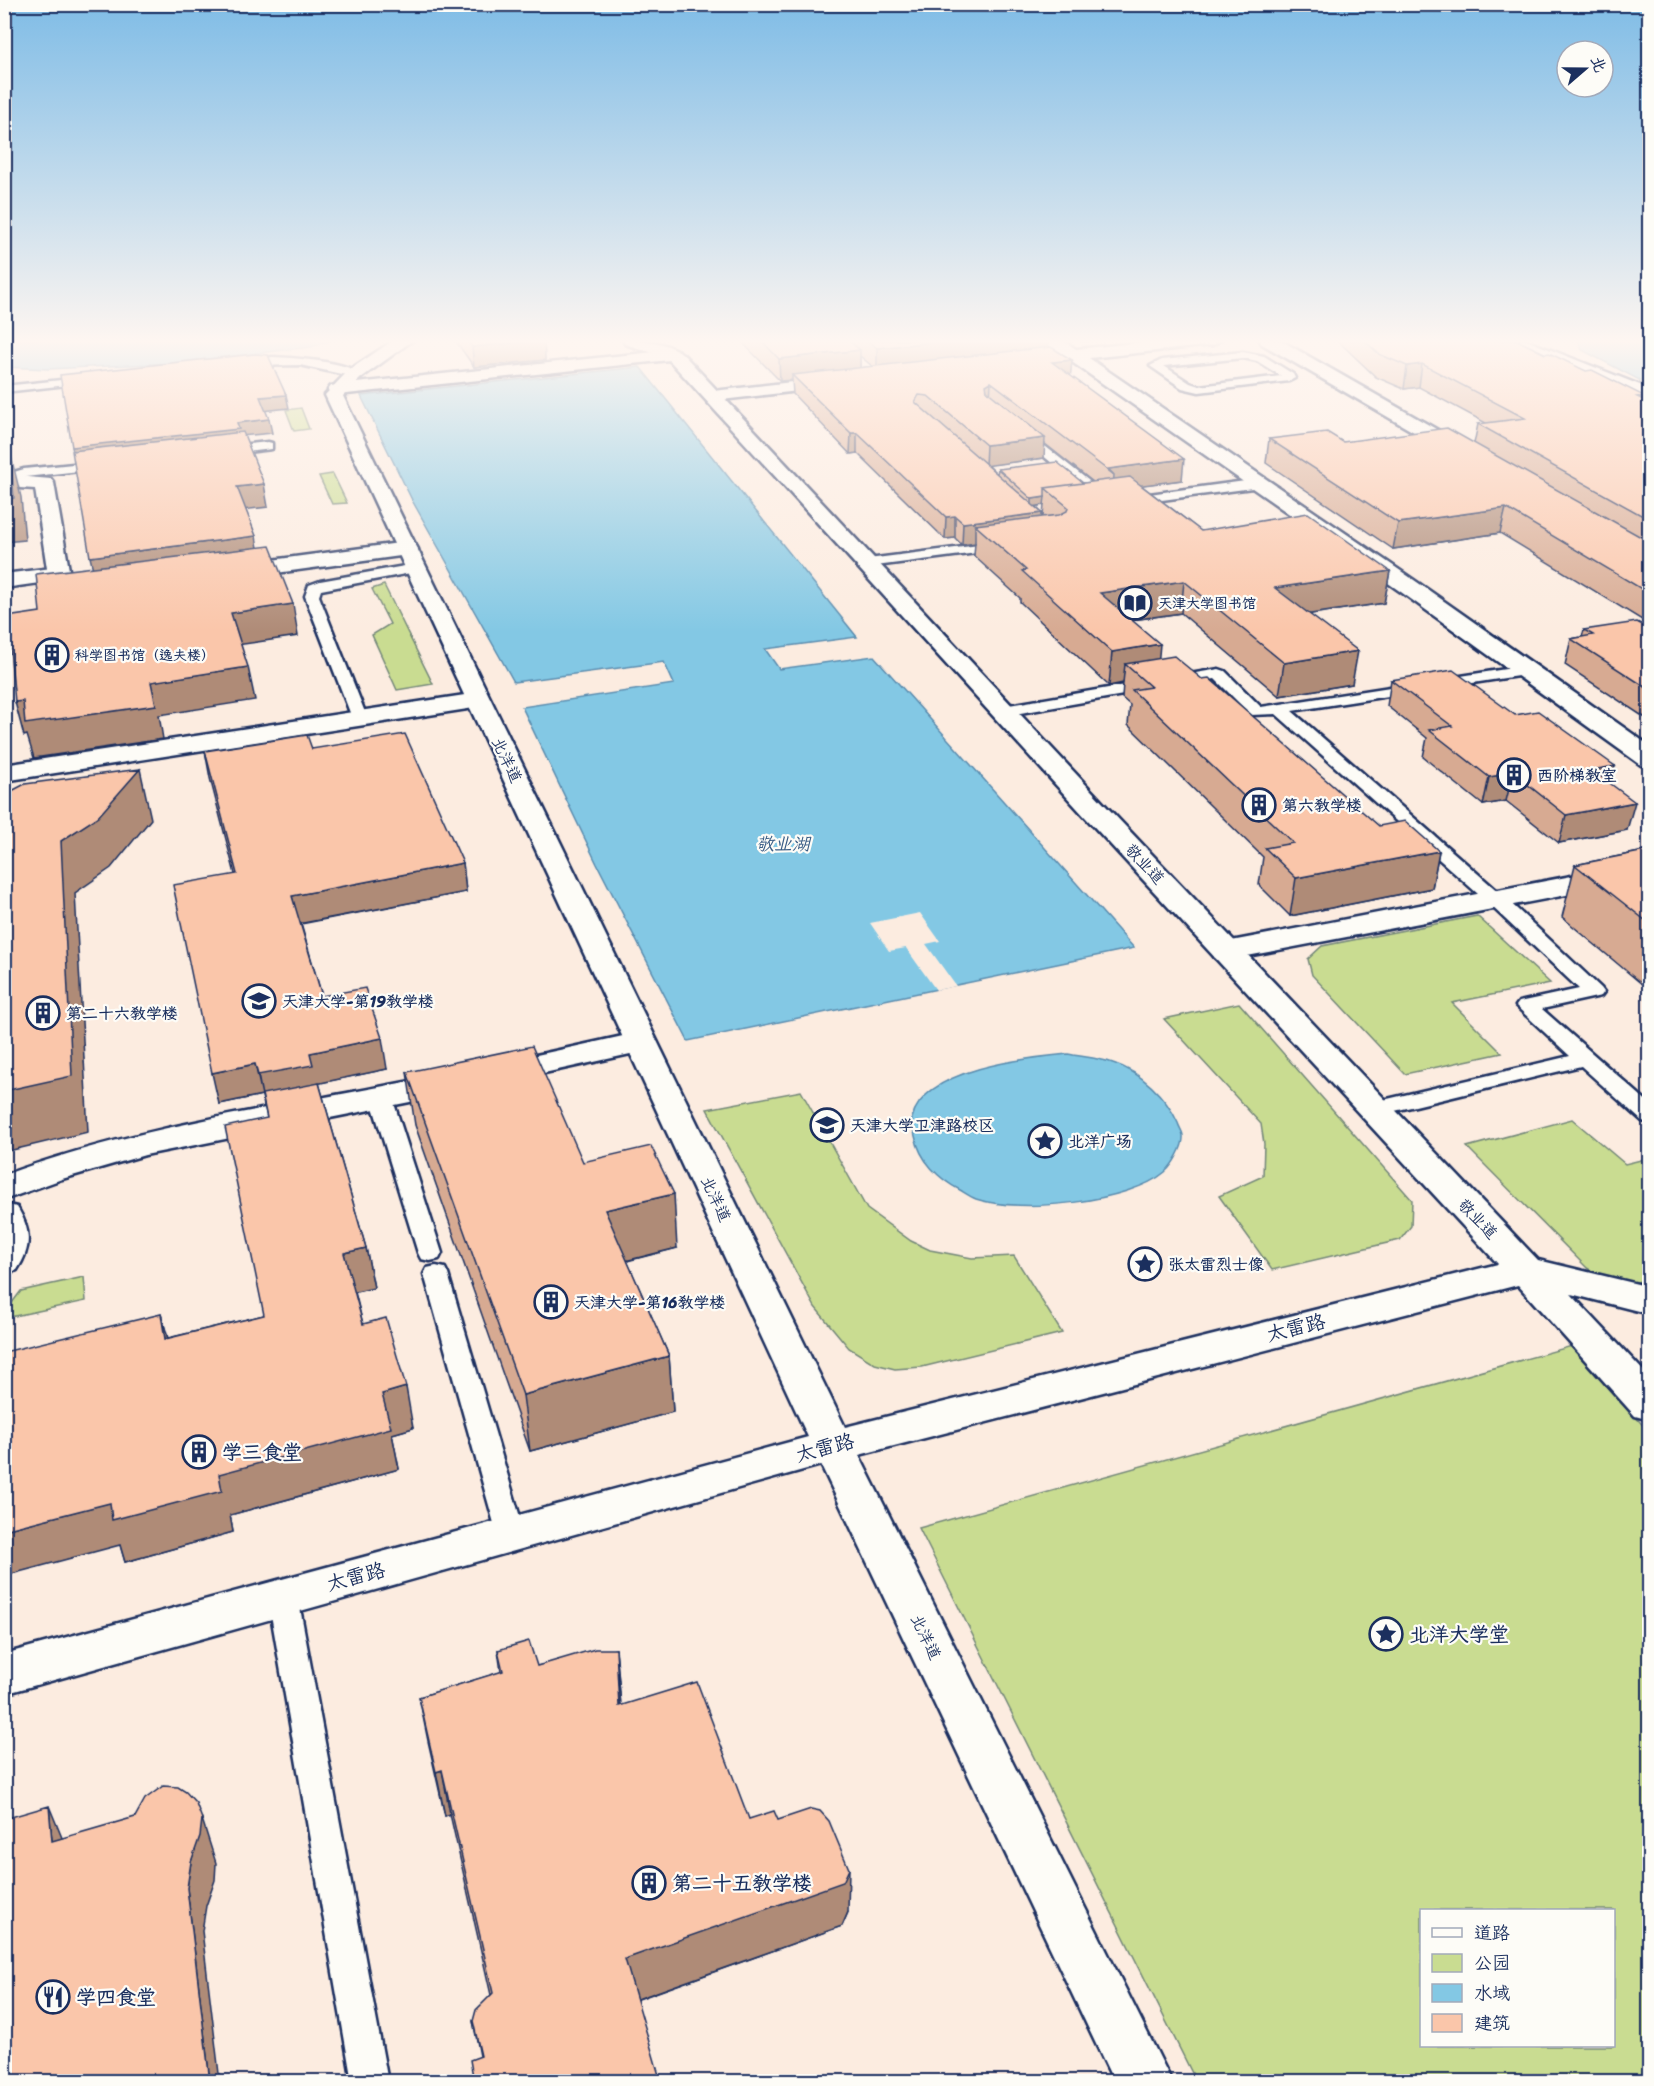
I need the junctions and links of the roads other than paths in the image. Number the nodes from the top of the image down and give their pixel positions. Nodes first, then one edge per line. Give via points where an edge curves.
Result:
1 (354, 437) edge
2 (751, 437) edge
3 (1028, 437) edge
4 (1193, 437) edge
5 (1437, 437) edge
6 (268, 446) dead end
7 (210, 453) edge
8 (117, 463) edge
9 (1060, 463) junction
10 (1037, 465) edge
11 (1485, 465) edge
12 (4, 480) edge
13 (1260, 483) junction
14 (1109, 502) junction
15 (1086, 506) edge
16 (1022, 544) edge
17 (411, 559) junction
18 (868, 563) junction
19 (60, 574) junction
20 (217, 575) edge
21 (4, 581) edge
22 (110, 589) edge
23 (1525, 671) junction
24 (478, 701) junction
25 (1280, 709) junction
26 (1003, 711) junction
27 (360, 720) junction
28 (1650, 759) edge
29 (4, 773) edge
30 (1650, 870) edge
31 (1494, 898) junction
32 (1226, 951) junction
33 (641, 1042) junction
34 (1585, 1059) junction
35 (381, 1097) junction
36 (1374, 1109) junction
37 (1650, 1116) edge
38 (4, 1188) edge
39 (4, 1216) edge
40 (4, 1261) edge
41 (1527, 1270) junction
42 (1650, 1301) edge
43 (1650, 1405) edge
44 (832, 1446) junction
45 (511, 1534) junction
46 (283, 1597) junction
47 (4, 1674) edge
48 (370, 2082) edge
49 (1144, 2082) edge

1 - 17 street, 北洋道
2 - 18 street, 敬业道
3 - 9 lane
4 - 13 street
5 - 11 street
6 - 7 lane
8 - 12 lane via 24,473
9 - 10 lane
9 - 14 lane
12 - 19 street via 44,483
13 - 14 lane
13 - 23 street
14 - 15 lane
16 - 18 lane
17 - 20 street
17 - 24 street, 北洋道
17 - 27 lane via 314,588 312,596
18 - 26 street, 敬业道
19 - 21 street
19 - 22 street via 62,595
23 - 25 lane
23 - 28 street
24 - 27 street
24 - 33 street, 北洋道
25 - 26 lane via 1257,712 1219,674
25 - 31 lane
26 - 32 street, 敬业道
27 - 29 street
30 - 31 street
31 - 32 street
31 - 34 lane via 1594,992 1526,1006
32 - 36 street, 敬业道
33 - 35 street
33 - 44 street, 北洋道
34 - 36 lane
34 - 37 lane
35 - 38 street via 179,1134 99,1154
35 - 45 lane
36 - 41 street, 敬业道
39 - 40 street via 11,1235
41 - 42 street, 太雷路
41 - 43 street, 敬业道
41 - 44 street, 太雷路
44 - 45 street, 太雷路
44 - 49 street, 北洋道
45 - 46 street, 太雷路
46 - 47 street, 太雷路
46 - 48 lane

